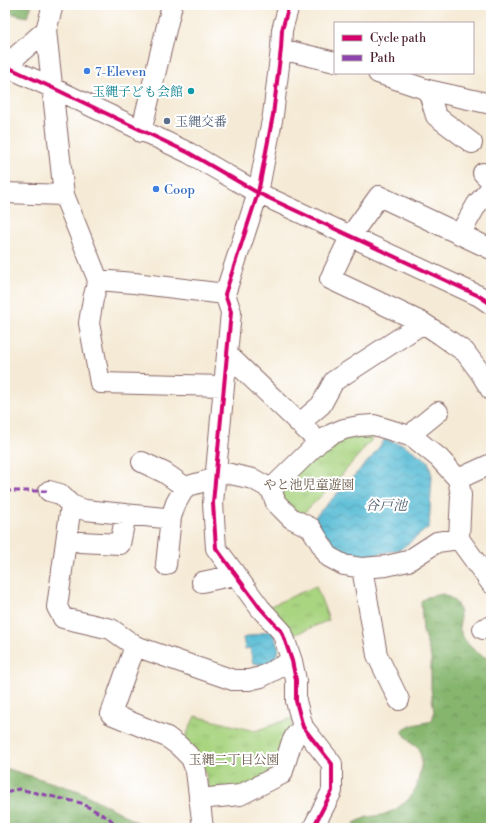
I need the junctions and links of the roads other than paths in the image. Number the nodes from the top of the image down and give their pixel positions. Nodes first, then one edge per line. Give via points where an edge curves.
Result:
1 (53, 5) edge
2 (172, 5) edge
3 (289, 5) edge
4 (46, 30) junction
5 (281, 49) junction
6 (334, 62) edge
7 (5, 66) edge
8 (381, 74) edge
9 (53, 88) junction
10 (428, 90) junction
11 (491, 104) edge
12 (141, 132) junction
13 (472, 142) dead end
14 (488, 181) edge
15 (5, 193) edge
16 (258, 193) junction
17 (64, 195) junction
18 (460, 234) junction
19 (352, 235) junction
20 (491, 249) edge
21 (98, 280) junction
22 (225, 294) junction
23 (491, 304) edge
24 (423, 323) junction
25 (228, 355) junction
26 (224, 386) junction
27 (491, 390) edge
28 (438, 412) dead end
29 (300, 422) junction
30 (413, 437) junction
31 (319, 442) junction
32 (142, 462) dead end
33 (491, 464) edge
34 (216, 474) junction
35 (458, 479) junction
36 (185, 487) junction
37 (271, 489) junction
38 (49, 491) dead end
39 (71, 505) junction
40 (126, 514) junction
41 (171, 517) junction
42 (459, 539) junction
43 (80, 542) dead end
44 (166, 565) dead end
45 (362, 568) junction
46 (235, 574) junction
47 (202, 582) dead end
48 (491, 583) edge
49 (135, 646) junction
50 (292, 661) junction
51 (399, 688) dead end
52 (303, 727) junction
53 (199, 799) junction
54 (203, 828) edge
55 (313, 828) edge

1 - 4 street
2 - 12 street
3 - 5 street via 282,30
4 - 7 street
4 - 9 street
5 - 6 street
5 - 16 street via 273,115
7 - 9 street
8 - 10 street
9 - 12 street
9 - 17 street
10 - 11 street
10 - 13 street via 436,116
12 - 16 street via 188,153
14 - 18 street
15 - 17 street
16 - 19 street
16 - 22 street
17 - 21 street
18 - 19 street via 379,196
18 - 20 street
19 - 23 street via 480,296
19 - 24 street via 330,279
21 - 22 street
21 - 26 street via 89,323 100,383
22 - 25 street via 232,312
24 - 27 street via 465,352
24 - 29 street via 334,381 321,405
25 - 26 street
25 - 29 street
26 - 34 street
28 - 30 street via 417,429
29 - 31 street
30 - 31 street via 374,425 344,429
30 - 35 street via 439,458
31 - 37 street
32 - 36 street via 165,473
33 - 35 street
34 - 36 street
34 - 37 street via 253,479
34 - 46 street via 216,548
35 - 42 street via 461,495
36 - 41 street
37 - 45 street via 276,503 291,518 311,528 329,557 344,565
38 - 39 street via 60,494
39 - 40 street via 85,510
39 - 49 street via 57,607 63,618 111,629
40 - 41 street
40 - 43 street via 120,544
41 - 44 street
42 - 45 street via 437,542 408,560 386,566
42 - 48 street
45 - 51 street via 377,655
46 - 47 street
46 - 50 street via 282,632
49 - 50 street via 233,680 261,677
49 - 53 street via 111,714 167,737 179,746 191,758 196,771
50 - 52 street via 296,680 296,701
52 - 53 street via 291,744 282,774 240,796
52 - 55 street via 332,764 332,791
53 - 54 street

